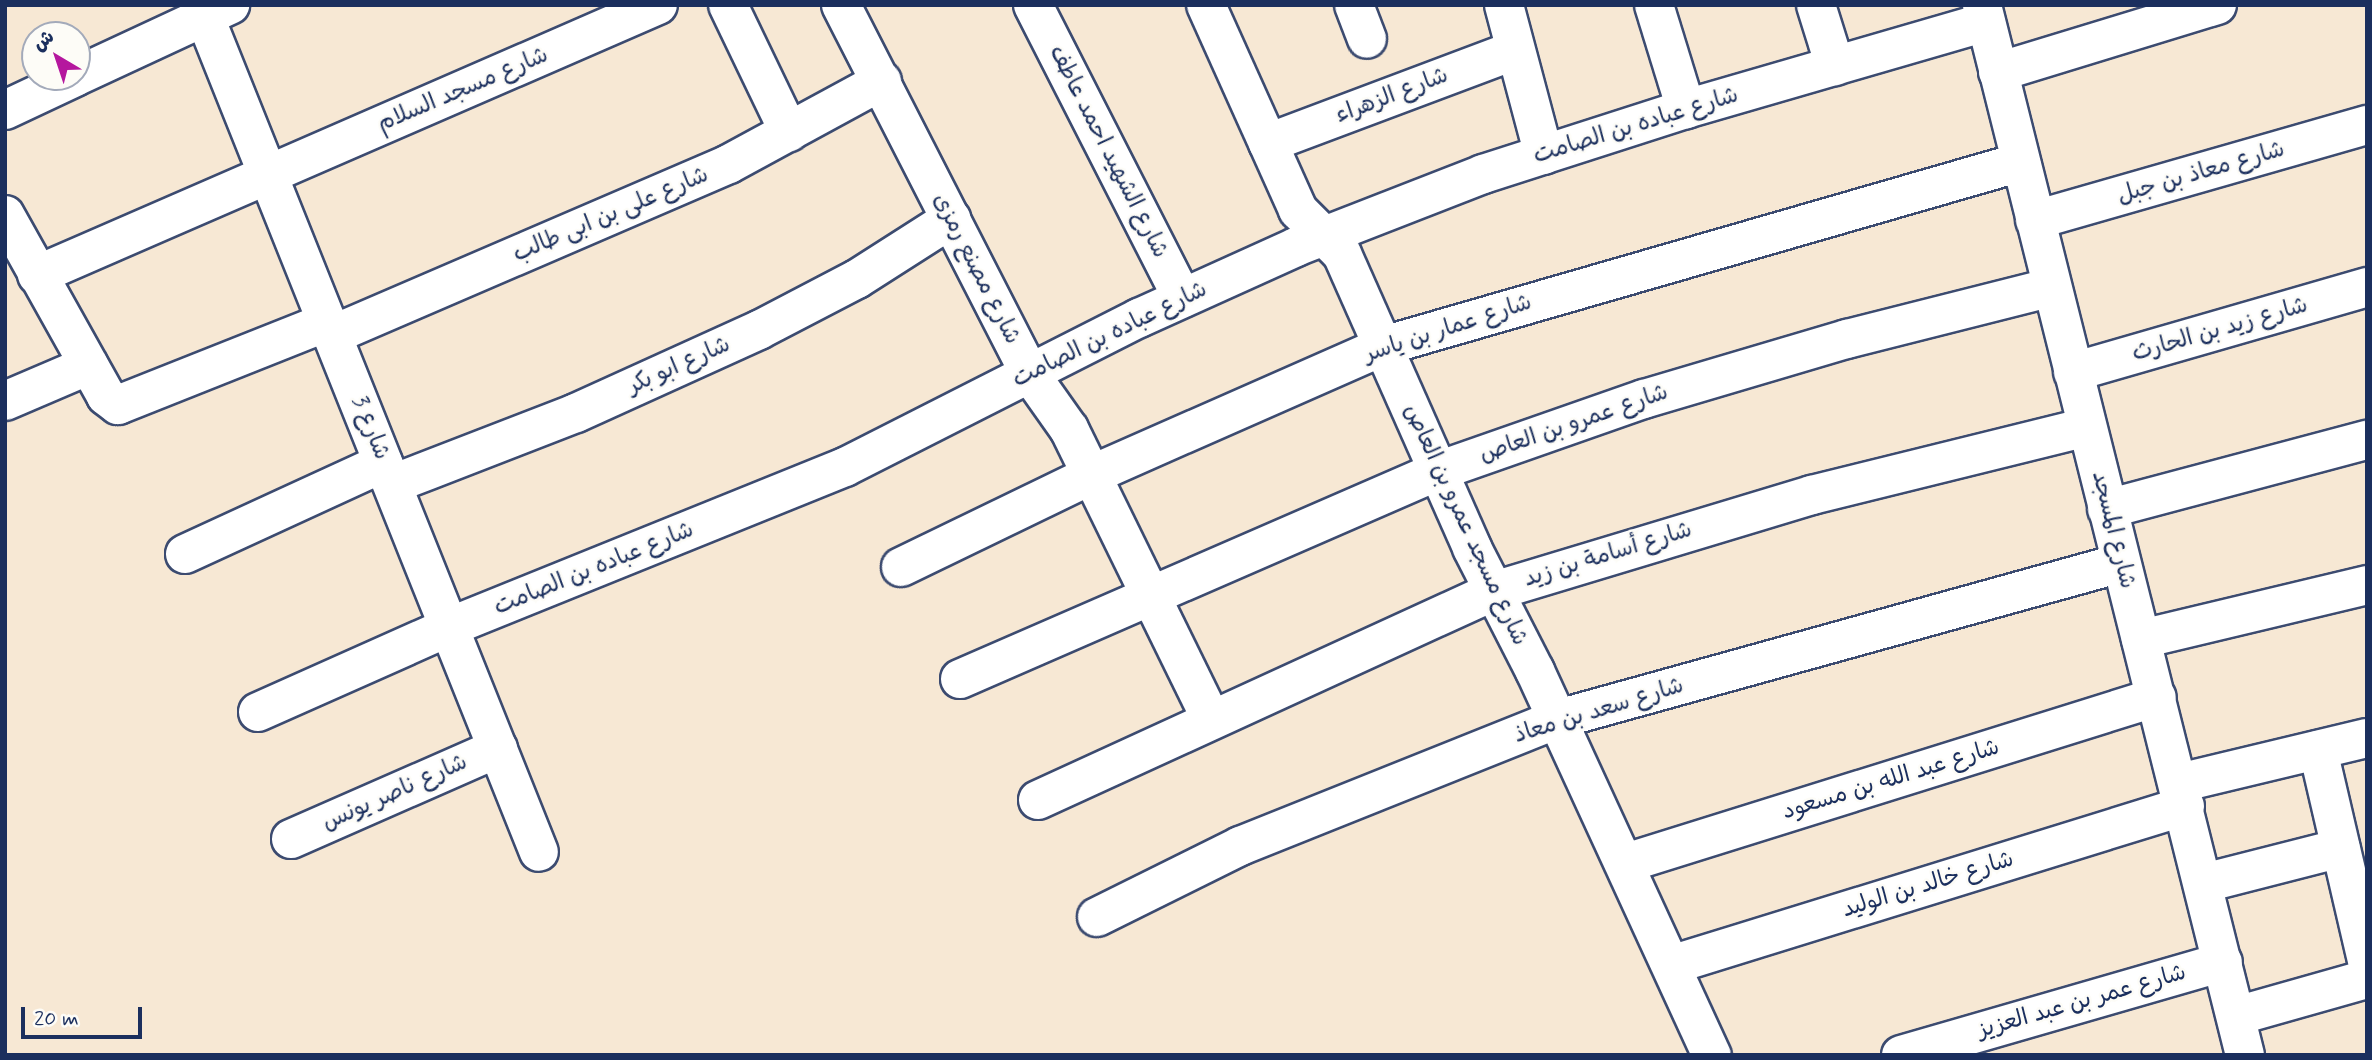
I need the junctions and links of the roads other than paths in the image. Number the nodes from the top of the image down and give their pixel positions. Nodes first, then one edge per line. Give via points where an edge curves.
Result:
1 (658, 5) edge
2 (728, 5) edge
3 (841, 5) edge
4 (1033, 5) edge
5 (1206, 5) edge
6 (1504, 5) edge
7 (1654, 5) edge
8 (1816, 5) edge
9 (2217, 5) edge
10 (211, 9) edge
11 (1984, 14) edge
12 (1515, 50) junction
13 (1835, 66) junction
14 (91, 69) edge
15 (1998, 72) junction
16 (882, 81) junction
17 (46, 91) edge
18 (1686, 109) junction
19 (5, 110) edge
20 (2367, 125) edge
21 (789, 132) junction
22 (1268, 143) junction
23 (1544, 155) junction
24 (2021, 162) junction
25 (268, 174) junction
26 (5, 215) edge
27 (951, 219) junction
28 (2035, 220) junction
29 (1325, 235) junction
30 (37, 275) junction
31 (2052, 287) junction
32 (2367, 288) edge
33 (1182, 298) junction
34 (330, 328) junction
35 (1383, 346) junction
36 (89, 365) junction
37 (2073, 372) junction
38 (1030, 374) junction
39 (5, 401) edge
40 (2087, 427) junction
41 (2367, 440) edge
42 (1438, 471) junction
43 (388, 474) junction
44 (1091, 475) junction
45 (2107, 509) junction
46 (186, 554) dead end
47 (2121, 563) junction
48 (901, 567) dead end
49 (2367, 585) edge
50 (1494, 591) junction
51 (1151, 594) junction
52 (449, 627) junction
53 (2141, 639) junction
54 (960, 680) dead end
55 (2157, 697) junction
56 (258, 712) dead end
57 (1210, 717) junction
58 (1558, 719) junction
59 (2367, 738) edge
60 (498, 748) junction
61 (2318, 750) junction
62 (2182, 795) junction
63 (1038, 800) dead end
64 (291, 839) dead end
65 (2341, 848) junction
66 (540, 852) dead end
67 (1626, 863) junction
68 (2204, 883) junction
69 (1097, 916) dead end
70 (2367, 961) edge
71 (2223, 962) junction
72 (1671, 965) junction
73 (2367, 979) edge
74 (2236, 1016) junction
75 (1712, 1055) edge
76 (1901, 1055) edge
77 (2245, 1055) edge

1 - 25 street, شارع مسجد السلام
2 - 21 street
3 - 16 street, شارع مصنع رمزى
4 - 33 street, شارع الشهيد احمد عاطف
5 - 22 street, شارع مسجد عمرو بن العاص
6 - 12 street
7 - 18 street
8 - 13 street
9 - 15 street
10 - 14 street
10 - 25 street, شارع 3
11 - 13 street, شارع عباده بن الصامت
11 - 15 street, شارع المسجد
12 - 22 street, شارع الزهراء
12 - 23 street
13 - 18 street, شارع عباده بن الصامت
15 - 24 street, شارع المسجد
16 - 21 street, شارع على بن ابى طالب
16 - 27 street, شارع مصنع رمزى
17 - 19 street
18 - 23 street, شارع عباده بن الصامت
20 - 28 street, شارع معاذ بن جبل
21 - 34 street, شارع على بن ابى طالب via 681,185
22 - 29 street, شارع مسجد عمرو بن العاص via 1298,210 1311,227
23 - 29 street, شارع عباده بن الصامت
24 - 28 street, شارع المسجد
24 - 35 street, شارع عمار بن ياسر
25 - 30 street, شارع مسجد السلام
25 - 34 street, شارع 3
26 - 30 street
27 - 38 street, شارع مصنع رمزى
27 - 43 street, شارع ابو بكر via 857,279 759,330 576,413
28 - 31 street, شارع المسجد
29 - 33 street, شارع عباده بن الصامت
29 - 35 street, شارع مسجد عمرو بن العاص via 1342,254
30 - 36 street
31 - 37 street, شارع المسجد
31 - 42 street, شارع عمرو بن العاص via 1644,399
32 - 37 street, شارع زيد بن الحارث
33 - 38 street, شارع عباده بن الصامت
34 - 36 street, شارع على بن ابى طالب via 124,405 109,400
34 - 43 street, شارع 3
35 - 42 street, شارع مسجد عمرو بن العاص
35 - 44 street, شارع عمار بن ياسر
36 - 39 street
37 - 40 street, شارع المسجد
38 - 44 street, شارع مصنع رمزى via 1063,420
38 - 52 street, شارع عباده بن الصامت via 845,467
40 - 45 street, شارع المسجد
40 - 50 street, شارع أسامة بن زيد via 1812,495
41 - 45 street
42 - 50 street, شارع مسجد عمرو بن العاص
42 - 51 street, شارع عمرو بن العاص
43 - 46 street, شارع ابو بكر
43 - 52 street, شارع 3
44 - 48 street, شارع عمار بن ياسر
44 - 51 street, شارع مصنع رمزى
45 - 47 street, شارع المسجد
47 - 53 street, شارع المسجد
47 - 58 street, شارع سعد بن معاذ
49 - 53 street
50 - 57 street, شارع أسامة بن زيد
50 - 58 street, شارع مسجد عمرو بن العاص
51 - 54 street, شارع عمرو بن العاص
51 - 57 street, شارع مصنع رمزى
52 - 56 street, شارع عباده بن الصامت
52 - 60 street, شارع 3
53 - 55 street, شارع المسجد
55 - 62 street, شارع المسجد
55 - 67 street, شارع عبد الله بن مسعود
57 - 63 street, شارع أسامة بن زيد
58 - 67 street, شارع مسجد عمرو بن العاص
58 - 69 street, شارع سعد بن معاذ via 1240,846
59 - 61 street, شارع خالد بن الوليد
60 - 64 street, شارع ناصر يونس
60 - 66 street, شارع 3
61 - 62 street, شارع خالد بن الوليد
61 - 65 street
62 - 68 street, شارع المسجد
62 - 72 street, شارع خالد بن الوليد
65 - 68 street
65 - 70 street
67 - 72 street, شارع مسجد عمرو بن العاص
68 - 71 street, شارع المسجد
71 - 74 street, شارع المسجد
71 - 76 street, شارع عمر بن عبد العزيز
72 - 75 street, شارع مسجد عمرو بن العاص
73 - 74 street
74 - 77 street, شارع المسجد

